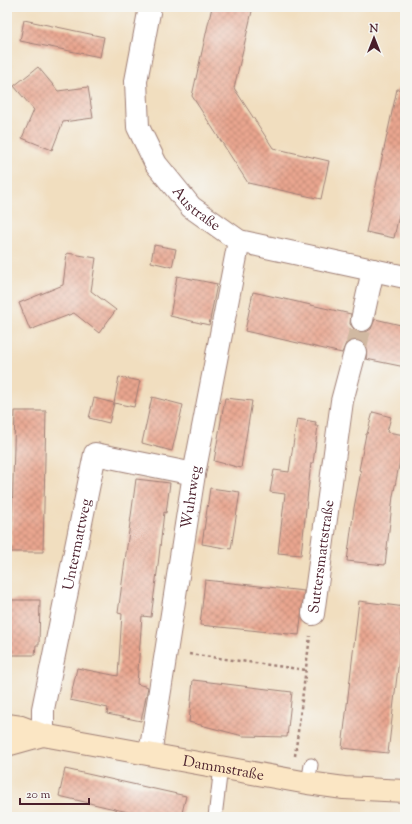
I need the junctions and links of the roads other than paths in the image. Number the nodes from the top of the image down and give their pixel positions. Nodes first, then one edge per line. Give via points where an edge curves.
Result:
1 (150, 7) edge
2 (239, 241) junction
3 (373, 270) junction
4 (405, 277) edge
5 (362, 320) tunnel mouth
6 (355, 352) tunnel mouth
7 (194, 474) junction
8 (313, 614) road end
9 (7, 725) edge
10 (43, 735) junction
11 (7, 745) edge
12 (150, 754) junction
13 (221, 767) junction
14 (405, 791) edge
15 (215, 817) edge

1 - 2 street, Austraße via 136,81 138,127 156,164 191,207
2 - 3 street, Austraße
2 - 7 street, Wuhrweg
3 - 4 street, Austraße
3 - 5 street
6 - 8 street, Suttersmattstraße via 342,401
7 - 10 street, Untermattweg via 95,454 43,709
7 - 12 street, Wuhrweg
9 - 10 main road, Dammstraße
10 - 11 main road, Dammstraße
10 - 12 main road, Dammstraße
12 - 13 main road, Dammstraße
13 - 14 main road, Dammstraße via 310,774 344,788
13 - 15 lane

